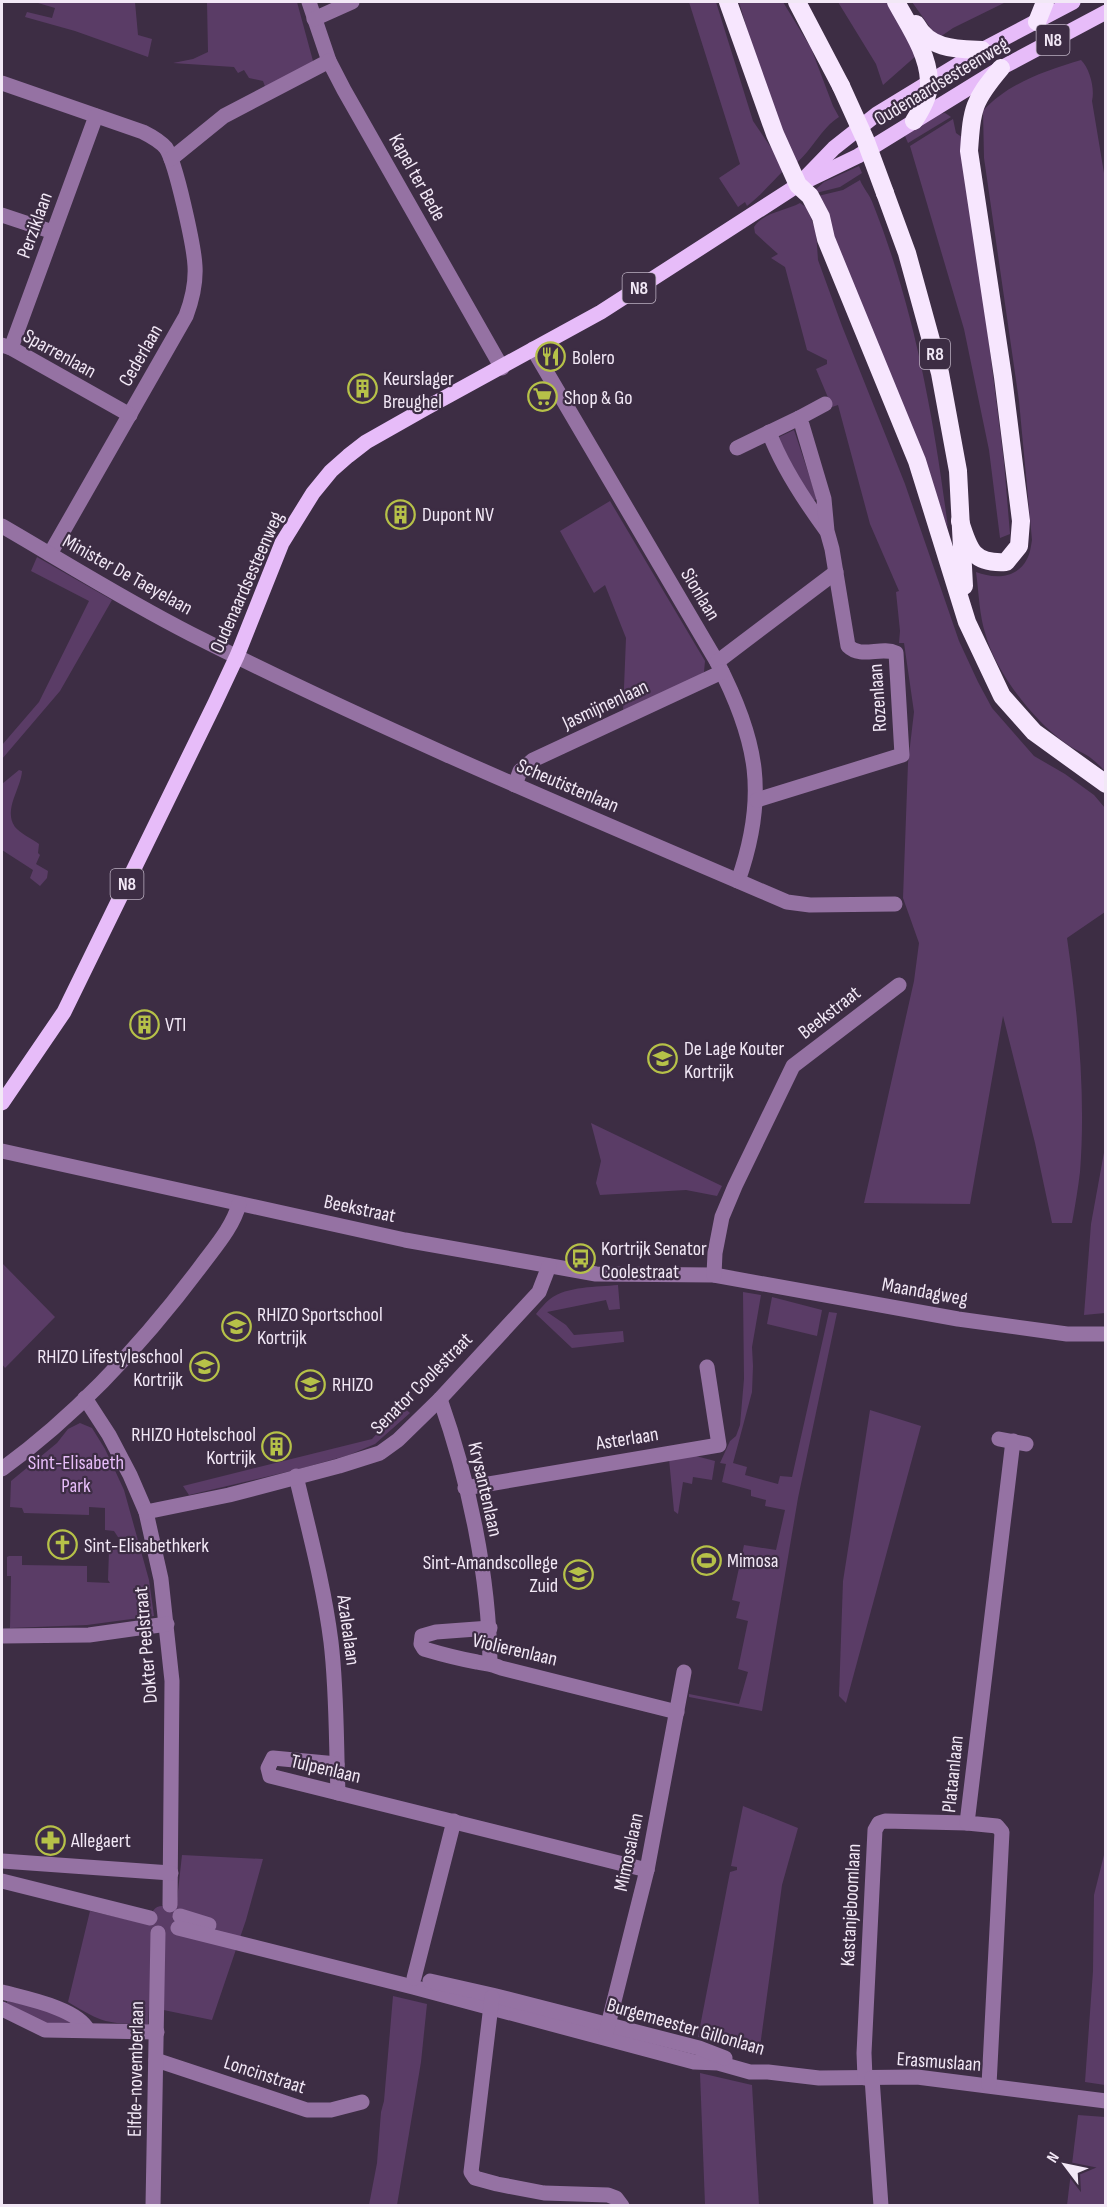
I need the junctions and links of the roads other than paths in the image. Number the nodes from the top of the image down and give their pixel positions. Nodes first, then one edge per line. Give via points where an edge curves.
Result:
1 (309, 2) edge
2 (352, 2) edge
3 (728, 2) edge
4 (797, 2) edge
5 (896, 2) edge
6 (903, 2) edge
7 (1045, 2) edge
8 (1073, 2) edge
9 (1106, 12) edge
10 (314, 20) junction
11 (1037, 22) junction
12 (982, 50) junction
13 (329, 61) junction
14 (1001, 68) junction
15 (2, 82) edge
16 (930, 82) junction
17 (96, 116) junction
18 (914, 121) junction
19 (171, 159) junction
20 (798, 185) junction
21 (2, 215) edge
22 (53, 232) junction
23 (6, 347) edge
24 (533, 349) junction
25 (502, 368) junction
26 (825, 404) dead end
27 (130, 415) junction
28 (799, 418) junction
29 (769, 432) junction
30 (737, 448) dead end
31 (960, 521) junction
32 (2, 526) edge
33 (827, 531) junction
34 (50, 554) junction
35 (836, 572) junction
36 (967, 622) junction
37 (237, 656) junction
38 (720, 667) junction
39 (1106, 784) edge
40 (514, 785) junction
41 (757, 800) junction
42 (738, 881) junction
43 (895, 904) dead end
44 (899, 985) dead end
45 (2, 1103) edge
46 (2, 1151) edge
47 (239, 1204) junction
48 (549, 1266) junction
49 (714, 1275) junction
50 (739, 1279) joint
51 (1106, 1334) edge
52 (707, 1367) dead end
53 (85, 1398) junction
54 (440, 1399) junction
55 (1013, 1441) dead end
56 (2, 1469) edge
57 (296, 1476) junction
58 (465, 1488) junction
59 (146, 1512) junction
60 (167, 1624) junction
61 (490, 1628) junction
62 (2, 1636) edge
63 (490, 1663) junction
64 (684, 1672) dead end
65 (677, 1712) junction
66 (337, 1764) junction
67 (338, 1793) junction
68 (454, 1821) junction
69 (967, 1823) junction
70 (2, 1861) edge
71 (646, 1870) junction
72 (171, 1873) junction
73 (2, 1881) edge
74 (176, 1916) junction
75 (150, 1918) junction
76 (158, 1933) junction
77 (414, 1978) junction
78 (2, 1992) edge
79 (491, 2001) junction
80 (2, 2009) edge
81 (88, 2030) junction
82 (157, 2032) junction
83 (606, 2032) junction
84 (156, 2060) junction
85 (768, 2072) joint
86 (868, 2078) junction
87 (989, 2085) junction
88 (1099, 2100) edge
89 (362, 2102) dead end
90 (153, 2205) edge
91 (622, 2205) edge
92 (881, 2205) edge

1 - 10 street, Kapel ter Bede
2 - 10 street
3 - 20 highway via 764,107
4 - 31 highway, R8, bridge via 865,139 907,253 940,373 958,471
5 - 16 highway via 922,50
6 - 12 highway via 920,31 933,43 950,49
7 - 11 highway
8 - 11 main road, Oudenaardsesteenweg / N8
9 - 14 main road, Oudenaardsesteenweg / N8
10 - 13 street, Kapel ter Bede
11 - 12 main road, Oudenaardsesteenweg / N8
12 - 16 main road, Oudenaardsesteenweg / N8
13 - 19 street via 224,116
13 - 25 street, Kapel ter Bede
14 - 18 main road, Oudenaardsesteenweg / N8
14 - 31 highway via 981,92 972,114 969,151 1003,377 1021,520 1019,546 1006,562 980,559 968,546
15 - 17 street, Cederlaan
16 - 18 highway
16 - 20 main road, Oudenaardsesteenweg / N8 via 868,121 834,148
17 - 19 street, Cederlaan via 153,137
17 - 22 street, Perziklaan
18 - 20 main road, Oudenaardsesteenweg / N8 via 858,156
19 - 27 street, Cederlaan via 192,248 194,286 186,316
20 - 24 main road, Oudenaardsesteenweg / N8 via 601,312
20 - 36 highway via 810,196 821,217 917,461
21 - 22 street
22 - 23 street, Perziklaan
23 - 27 street, Sparrenlaan
24 - 25 main road, Oudenaardsesteenweg / N8
24 - 38 street, Sionlaan
25 - 37 main road, Oudenaardsesteenweg / N8 via 366,442 331,471 282,543
26 - 28 street
27 - 34 street, Cederlaan
28 - 29 street
28 - 33 street, Rozenlaan via 824,499
29 - 30 street
29 - 33 street, Rozenlaan via 774,448
31 - 36 highway
32 - 34 street, Minister De Taeyelaan
33 - 35 street, Rozenlaan
34 - 37 street, Minister De Taeyelaan
35 - 38 street, Jasmijnenlaan
35 - 41 street, Rozenlaan via 848,646 858,652 896,653 902,755
36 - 39 highway via 1002,696 1034,732
37 - 40 street, Scheutistenlaan
37 - 45 main road, Oudenaardsesteenweg / N8 via 64,1012
38 - 40 street, Jasmijnenlaan via 533,760 520,771
38 - 41 street, Sionlaan via 748,735
40 - 42 street, Scheutistenlaan
41 - 42 street, Sionlaan
42 - 43 street, Scheutistenlaan via 790,903
44 - 49 street, Beekstraat via 793,1066 722,1217
46 - 47 street, Beekstraat
47 - 48 street, Beekstraat
47 - 53 street via 220,1240 186,1286
48 - 49 street, Beekstraat via 596,1274
48 - 54 street, Senator Coolestraat via 539,1292
49 - 50 street, Beekstraat
50 - 51 street, Maandagweg via 958,1319 1067,1334
52 - 58 street, Asterlaan via 719,1445
53 - 56 street
53 - 59 street, Dokter Peelstraat via 109,1435
54 - 57 street, Senator Coolestraat via 380,1453
54 - 58 street, Krysantenlaan
55 - 69 street, Plataanlaan
57 - 59 street, Senator Coolestraat
57 - 66 street, Azalealaan via 331,1641
58 - 61 street, Krysantenlaan
59 - 60 street, Dokter Peelstraat
60 - 62 street via 89,1635
60 - 72 street, Dokter Peelstraat via 172,1681
61 - 63 street, Krysantenlaan
61 - 63 street, Violierenlaan via 436,1632 422,1636 421,1644 433,1652
63 - 65 street, Violierenlaan
64 - 65 street, Mimosalaan
65 - 71 street, Mimosalaan
66 - 67 street, Azalealaan
66 - 67 street, Tulpenlaan via 273,1758 268,1768 270,1776
67 - 68 street, Tulpenlaan
68 - 71 street, Tulpenlaan
68 - 77 street
69 - 86 street, Kastanjeboomlaan via 885,1821 875,1830 864,2053
69 - 87 street, Plataanlaan via 997,1826 1002,1832
70 - 72 street
71 - 83 street, Mimosalaan
72 - 74 street, Dokter Peelstraat
73 - 75 street
74 - 75 street via 157,1907
74 - 76 street, Burgemeester Gillonlaan via 169,1934
74 - 77 street, Burgemeester Gillonlaan
74 - 79 street, Burgemeester Gillonlaan
75 - 76 street
76 - 82 street, Elfde-novemberlaan
77 - 79 street, Burgemeester Gillonlaan
78 - 81 street via 52,2005 84,2023
79 - 83 street, Burgemeester Gillonlaan
79 - 91 street via 471,2172 475,2178 544,2193 608,2195
80 - 81 street via 45,2030
81 - 82 street
82 - 84 street, Elfde-novemberlaan
83 - 85 street, Burgemeester Gillonlaan via 699,2048
84 - 89 street, Loncinstraat via 306,2110 331,2110
84 - 90 street, Elfde-novemberlaan
85 - 86 street, Erasmuslaan
86 - 87 street, Erasmuslaan via 916,2077
86 - 92 street, Kastanjeboomlaan
87 - 88 street, Erasmuslaan

